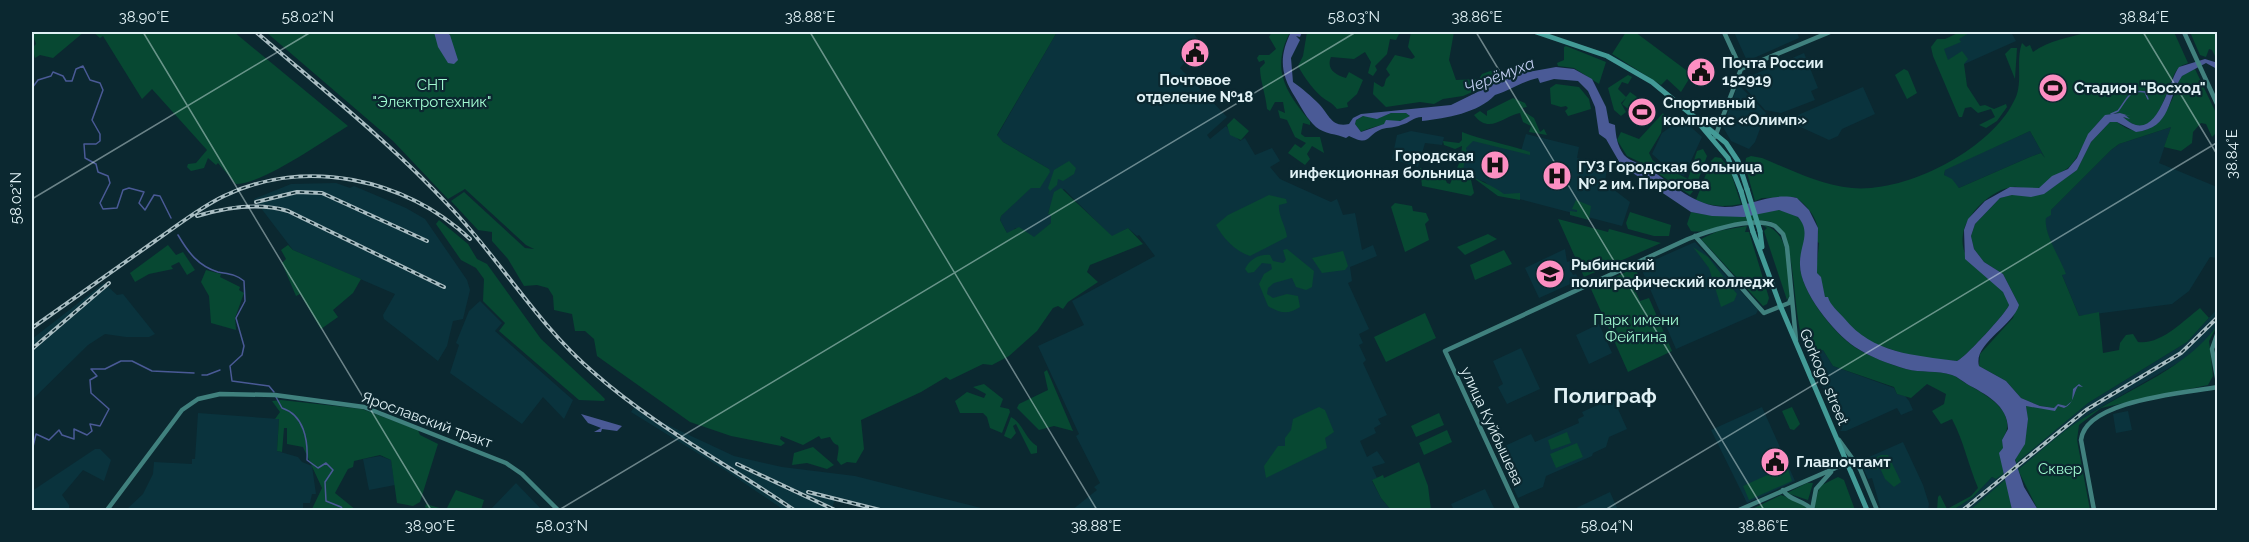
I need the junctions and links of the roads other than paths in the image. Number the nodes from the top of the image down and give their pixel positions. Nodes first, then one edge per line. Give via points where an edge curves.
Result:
1 (1536, 32) edge
2 (1724, 32) edge
3 (1830, 32) edge
4 (2184, 32) edge
5 (1741, 69) junction
6 (2217, 106) edge
7 (1716, 137) junction
8 (1695, 236) junction
9 (1792, 295) junction
10 (1780, 304) junction
11 (2217, 332) edge
12 (1796, 342) junction
13 (2217, 385) edge
14 (1836, 436) junction
15 (1847, 463) junction
16 (1834, 469) junction
17 (1783, 490) junction
18 (1813, 497) junction
19 (1803, 502) junction
20 (106, 510) edge
21 (558, 510) edge
22 (1518, 510) edge
23 (1738, 510) edge
24 (1812, 510) edge
25 (1867, 510) edge
26 (1878, 510) edge
27 (2094, 510) edge

1 - 7 main road, Gorkogo street via 1596,51 1629,67
2 - 5 street
3 - 5 street
4 - 6 street
5 - 7 street
7 - 10 main road, Gorkogo street, bridge via 1734,155
8 - 9 street via 1746,224 1775,226 1786,243
8 - 10 street via 1764,313
8 - 22 street, улица Куйбышева via 1445,351
9 - 10 street via 1790,302
9 - 12 street
10 - 12 main road, Gorkogo street
11 - 13 street via 2212,349
12 - 14 main road, Gorkogo street
13 - 27 street via 2115,407 2086,425 2081,440
14 - 15 main road, Gorkogo street
14 - 26 street via 1860,470
15 - 16 street
15 - 25 main road, Gorkogo street
16 - 17 street
16 - 18 street
17 - 19 street
17 - 23 street
18 - 19 street
18 - 24 street
19 - 24 street
20 - 21 street, Ярославский тракт via 188,405 220,394 270,394 364,407 488,455 519,472

